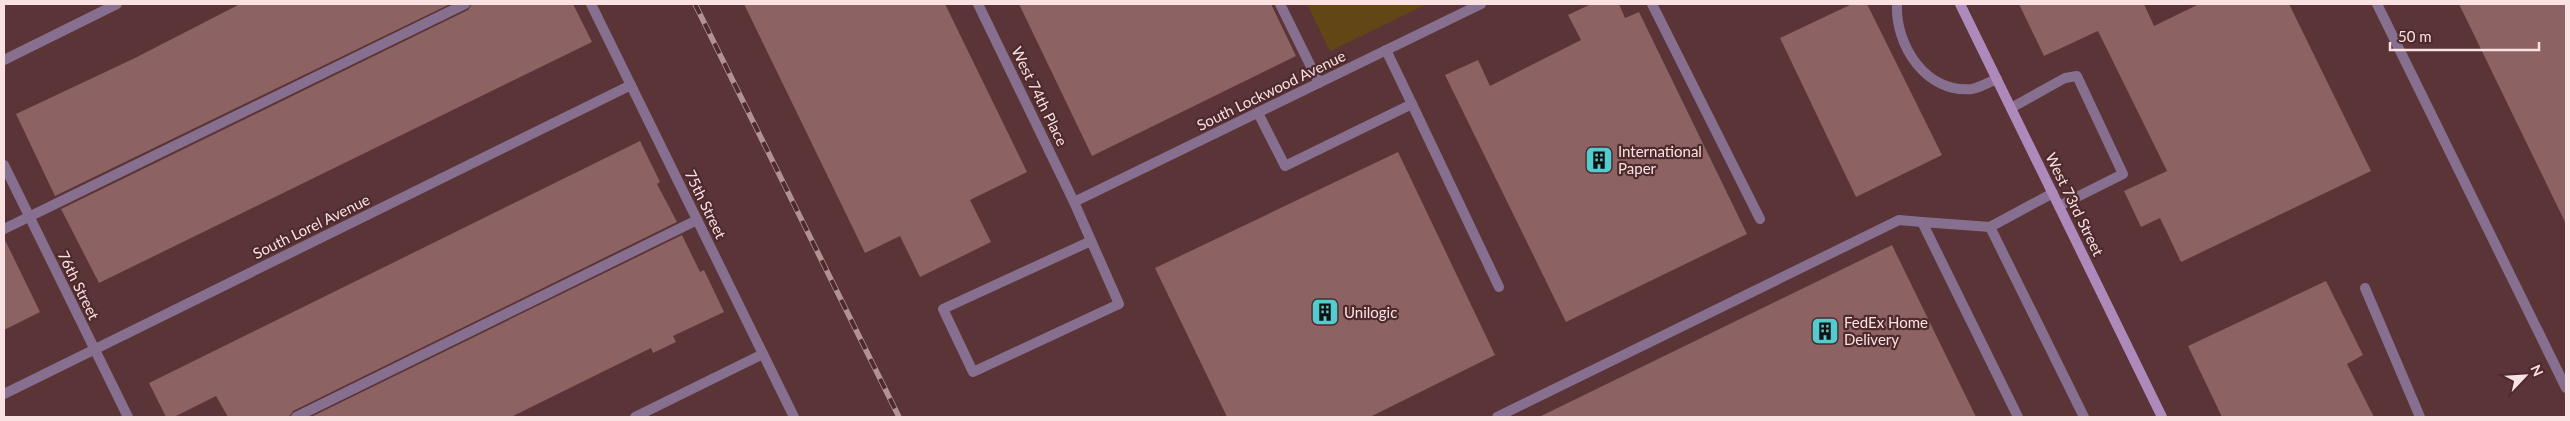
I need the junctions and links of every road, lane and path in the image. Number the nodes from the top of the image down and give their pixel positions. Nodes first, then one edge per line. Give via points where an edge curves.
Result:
1 (117, 4) edge
2 (465, 4) edge
3 (590, 4) edge
4 (978, 4) edge
5 (1280, 4) edge
6 (1481, 4) edge
7 (1652, 4) edge
8 (1897, 4) edge
9 (1960, 4) edge
10 (2377, 4) edge
11 (1386, 50) junction
12 (4, 60) edge
13 (1997, 79) junction
14 (1319, 83) junction
15 (631, 85) junction
16 (1412, 104) junction
17 (2011, 108) junction
18 (1258, 113) junction
19 (4, 165) edge
20 (2053, 194) junction
21 (1074, 202) junction
22 (2060, 206) junction
23 (29, 216) junction
24 (1760, 219) dead end
25 (697, 220) junction
26 (1922, 222) junction
27 (1990, 227) junction
28 (4, 229) edge
29 (1091, 241) junction
30 (1499, 287) dead end
31 (2365, 288) dead end
32 (94, 350) junction
33 (763, 354) junction
34 (2566, 388) edge
35 (4, 394) edge
36 (128, 417) edge
37 (296, 417) edge
38 (635, 417) edge
39 (794, 417) edge
40 (1497, 417) edge
41 (2018, 417) edge
42 (2084, 417) edge
43 (2162, 417) edge
44 (2420, 417) edge

1 - 12 street
2 - 23 street
3 - 15 street, 75th Street
4 - 21 street, West 74th Place
5 - 14 street
6 - 11 street, South Lockwood Avenue
7 - 24 street
8 - 13 street via 1902,36 1915,62 1926,75 1941,84 1964,89
9 - 13 street, West 73rd Street
10 - 34 street
11 - 14 street, South Lockwood Avenue
11 - 16 street
13 - 17 street, West 73rd Street
14 - 18 street, South Lockwood Avenue
15 - 25 street, 75th Street
15 - 32 street, South Lorel Avenue
16 - 18 street via 1284,166
16 - 30 street
17 - 20 street, West 73rd Street
17 - 22 street via 2065,78 2077,76 2123,174
18 - 21 street, South Lockwood Avenue
19 - 23 street, 76th Street
20 - 22 street, West 73rd Street
20 - 27 street
21 - 29 street, West 74th Place
22 - 43 street, West 73rd Street
23 - 28 street
23 - 32 street, 76th Street
25 - 33 street, 75th Street
25 - 37 street
26 - 27 street
26 - 40 street via 1899,220
26 - 41 street
27 - 42 street
29 - 29 street, West 74th Place via 1119,304 973,372 943,309
31 - 44 street
32 - 35 street, South Lorel Avenue
32 - 36 street, 76th Street
33 - 38 street
33 - 39 street, 75th Street

